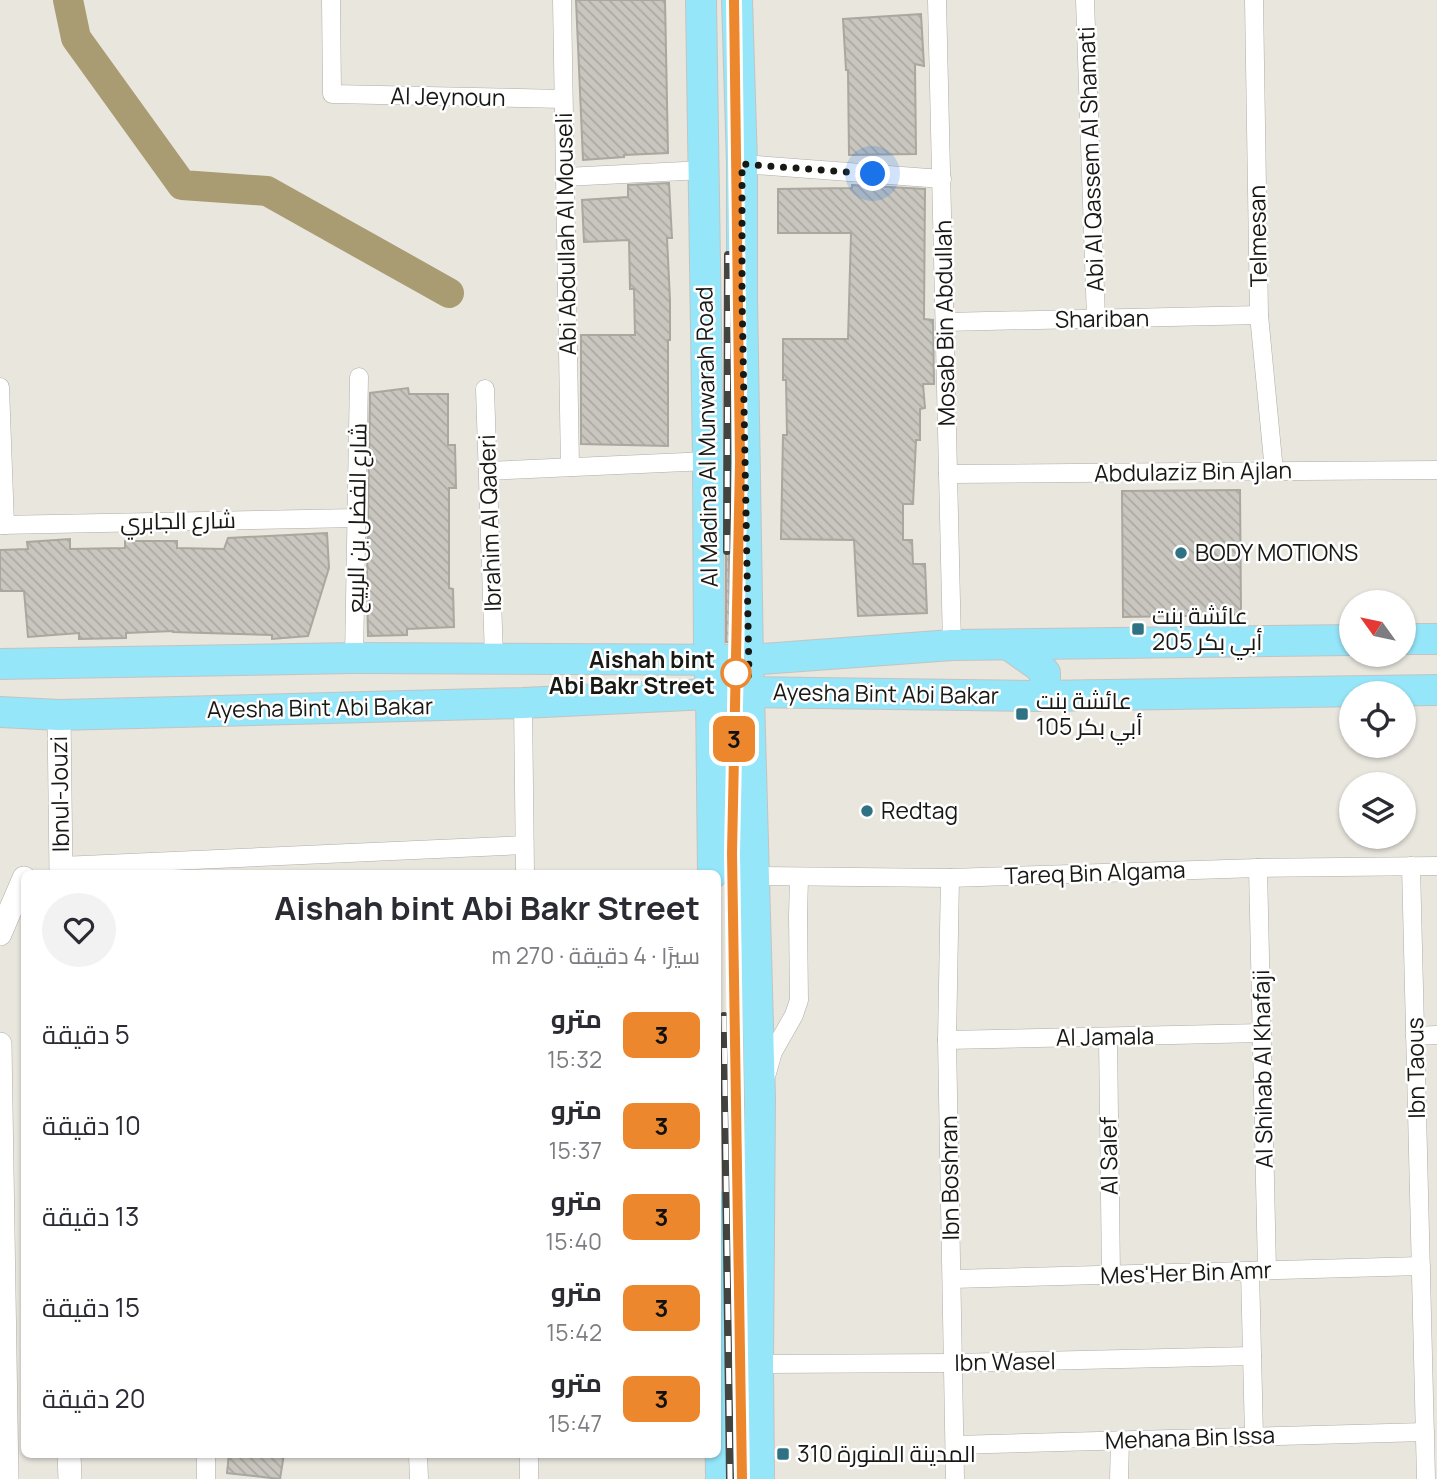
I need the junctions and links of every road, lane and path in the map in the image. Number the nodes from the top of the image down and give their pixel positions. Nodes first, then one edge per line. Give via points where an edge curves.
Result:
1 (331, 0) edge
2 (562, 0) edge
3 (701, 0) edge
4 (737, 0) edge
5 (937, 0) edge
6 (1085, 0) edge
7 (1254, 0) edge
8 (563, 99) junction
9 (742, 164) junction
10 (704, 170) junction
11 (565, 177) junction
12 (942, 179) junction
13 (1259, 315) junction
14 (1096, 319) junction
15 (945, 323) junction
16 (359, 377) dead end
17 (0, 387) edge
18 (485, 389) dead end
19 (708, 461) junction
20 (570, 467) junction
21 (1437, 470) edge
22 (488, 471) junction
23 (1274, 471) junction
24 (948, 474) junction
25 (357, 518) junction
26 (3, 525) edge
27 (1416, 639) edge
28 (1437, 639) edge
29 (1339, 640) edge
30 (952, 645) junction
31 (1009, 645) junction
32 (354, 658) junction
33 (494, 658) junction
34 (709, 659) junction
35 (748, 660) junction
36 (0, 664) edge
37 (1437, 690) edge
38 (750, 692) junction
39 (711, 693) junction
40 (1040, 696) junction
41 (523, 703) junction
42 (0, 712) edge
43 (59, 715) junction
44 (524, 845) junction
45 (208, 866) edge
46 (1411, 866) junction
47 (1437, 866) edge
48 (1258, 868) junction
49 (28, 870) edge
50 (53, 870) edge
51 (57, 870) edge
52 (87, 870) edge
53 (525, 870) edge
54 (713, 870) edge
55 (754, 876) junction
56 (799, 877) junction
57 (950, 878) junction
58 (21, 885) edge
59 (0, 934) edge
60 (1262, 1033) junction
61 (1437, 1035) edge
62 (1415, 1036) junction
63 (1108, 1037) junction
64 (947, 1040) junction
65 (0, 1044) edge
66 (760, 1098) junction
67 (1418, 1173) junction
68 (1437, 1173) edge
69 (2, 1266) edge
70 (1421, 1266) junction
71 (1258, 1271) junction
72 (1111, 1275) junction
73 (952, 1279) junction
74 (1252, 1356) junction
75 (953, 1363) junction
76 (758, 1364) junction
77 (1431, 1404) edge
78 (1425, 1432) junction
79 (1255, 1437) junction
80 (1120, 1440) junction
81 (955, 1445) junction
82 (69, 1458) edge
83 (206, 1458) edge
84 (418, 1458) edge
85 (529, 1458) edge
86 (721, 1458) edge
87 (7, 1479) edge
88 (70, 1479) edge
89 (206, 1479) edge
90 (419, 1479) edge
91 (530, 1479) edge
92 (721, 1479) edge
93 (760, 1479) edge
94 (955, 1479) edge
95 (1119, 1479) edge
96 (1426, 1479) edge

1 - 8 street, Al Jeynoun via 332,94
2 - 8 street, Abi Abdullah Al Mouseli
3 - 10 main road, Al Madina Al Munwarah Road
4 - 9 main road, Al Madina Al Munwarah Road
5 - 12 street, Mosab Bin Abdullah
6 - 14 street, Abi Al Qassem Al Shamati
7 - 13 street, Telmesan
8 - 11 street, Abi Abdullah Al Mouseli
9 - 12 street
9 - 35 main road, Al Madina Al Munwarah Road
10 - 11 street
10 - 19 main road, Al Madina Al Munwarah Road
11 - 20 street, Abi Abdullah Al Mouseli
12 - 15 street, Mosab Bin Abdullah
13 - 14 street, Shariban
13 - 23 street, Telmesan
14 - 15 street, Shariban
15 - 24 street, Mosab Bin Abdullah
16 - 25 street, شارع الفضل بن الربيع
17 - 26 street
18 - 22 street, Ibrahim Al Qaderi
19 - 20 street
19 - 34 main road, Al Madina Al Munwarah Road
20 - 22 street
21 - 23 street, Abdulaziz Bin Ajlan
22 - 33 street, Ibrahim Al Qaderi
23 - 24 street, Abdulaziz Bin Ajlan
24 - 30 street, Mosab Bin Abdullah
25 - 26 street, شارع الجابري
25 - 32 street, شارع الفضل بن الربيع
27 - 28 main road
29 - 31 main road, Ayesha Bint Abi Bakar
30 - 31 main road, Ayesha Bint Abi Bakar
30 - 35 main road, Ayesha Bint Abi Bakar
31 - 40 main road via 1045,673
32 - 33 main road, Ayesha Bint Abi Bakar
32 - 36 main road, Ayesha Bint Abi Bakar
33 - 34 main road, Ayesha Bint Abi Bakar
34 - 35 main road, Ayesha Bint Abi Bakar
34 - 39 main road, Al Madina Al Munwarah Road
35 - 38 main road, Al Madina Al Munwarah Road
37 - 40 main road, Ayesha Bint Abi Bakar
38 - 39 main road, Ayesha Bint Abi Bakar
38 - 40 main road, Ayesha Bint Abi Bakar
38 - 55 main road, Al Madina Al Munwarah Road
39 - 41 main road, Ayesha Bint Abi Bakar
39 - 54 main road, Al Madina Al Munwarah Road
41 - 43 main road, Ayesha Bint Abi Bakar
41 - 44 street
42 - 43 main road, Ayesha Bint Abi Bakar
43 - 51 street, Ibnul-Jouzi
44 - 45 street
44 - 53 street
45 - 52 street
46 - 47 street, Tareq Bin Algama
46 - 48 street, Tareq Bin Algama
46 - 62 street, Ibn Taous
48 - 57 street, Tareq Bin Algama
48 - 60 street, Al Shihab Al Khafaji
49 - 50 street
55 - 56 street, Tareq Bin Algama
55 - 66 main road, Al Madina Al Munwarah Road
56 - 57 street, Tareq Bin Algama
56 - 66 street, Al Madina Al Munwarah Road via 799,1000 773,1052
57 - 64 street, Ibn Boshran
58 - 59 street
60 - 63 street, Al Jamala
60 - 71 street, Al Shihab Al Khafaji
61 - 62 street
62 - 67 street, Ibn Taous
63 - 64 street, Al Jamala
63 - 72 street, Al Salef
64 - 73 street, Ibn Boshran
65 - 69 street
66 - 76 main road, Al Madina Al Munwarah Road
67 - 68 street
67 - 70 street, Ibn Taous
69 - 87 street
70 - 71 street, Mes'Her Bin Amr
70 - 77 street, Ibn Taous
71 - 72 street, Mes'Her Bin Amr
71 - 74 street, Al Shihab Al Khafaji
72 - 73 street, Mes'Her Bin Amr
73 - 75 street, Ibn Boshran
74 - 75 street, Ibn Wasel
74 - 79 street, Al Shihab Al Khafaji
75 - 76 street, Ibn Wasel
75 - 81 street, Ibn Boshran
76 - 93 main road, Al Madina Al Munwarah Road
77 - 78 street, Ibn Taous
78 - 79 street, Mehana Bin Issa
78 - 96 street, Ibn Taous
79 - 80 street, Mehana Bin Issa
80 - 81 street, Mehana Bin Issa
80 - 95 street
81 - 94 street, Ibn Boshran
82 - 88 street
83 - 89 street
84 - 90 street
85 - 91 street
86 - 92 main road

